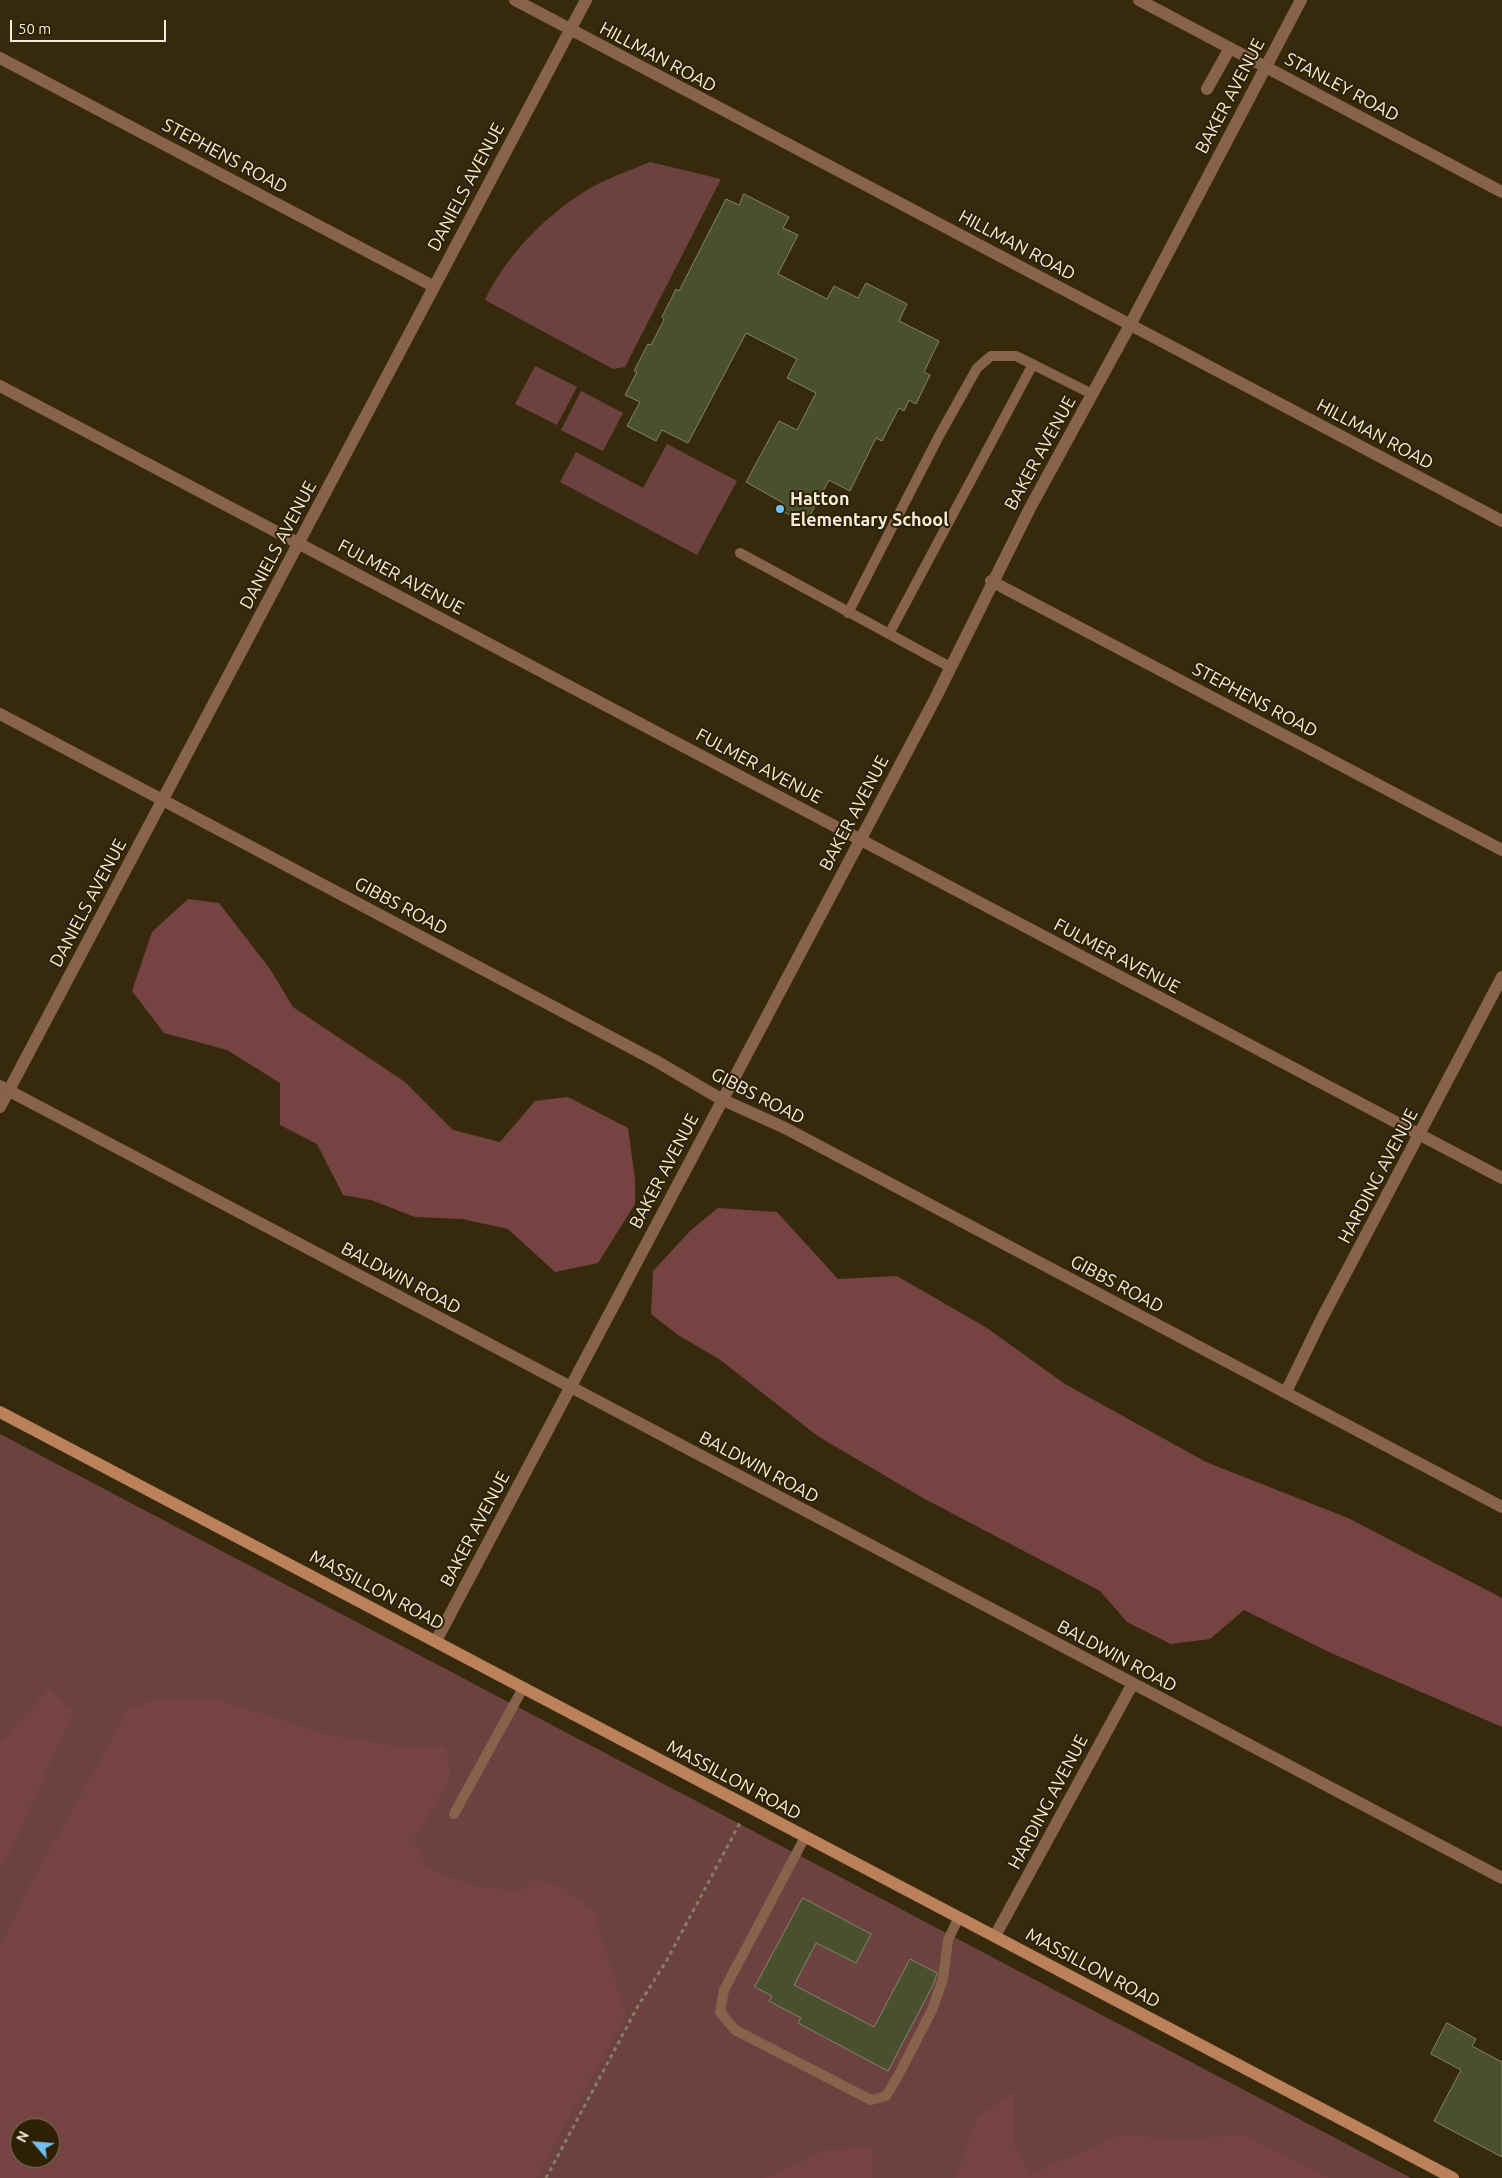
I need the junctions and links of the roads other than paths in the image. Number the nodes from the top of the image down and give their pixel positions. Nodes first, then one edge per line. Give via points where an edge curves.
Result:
1 (515, 0) edge
2 (586, 0) edge
3 (1139, 0) edge
4 (1300, 0) edge
5 (570, 30) junction
6 (1230, 48) junction
7 (0, 58) edge
8 (1265, 66) junction
9 (1207, 89) dead end
10 (1502, 192) edge
11 (434, 286) junction
12 (1130, 325) junction
13 (1033, 364) junction
14 (0, 386) edge
15 (1092, 394) junction
16 (1502, 521) edge
17 (298, 543) junction
18 (740, 553) dead end
19 (991, 581) junction
20 (848, 613) junction
21 (889, 634) junction
22 (950, 667) junction
23 (0, 714) edge
24 (162, 801) junction
25 (860, 839) junction
26 (1502, 850) edge
27 (1502, 977) edge
28 (4, 1088) edge
29 (721, 1098) junction
30 (0, 1107) edge
31 (1419, 1136) junction
32 (1502, 1178) edge
33 (570, 1387) junction
34 (1286, 1392) junction
35 (0, 1412) edge
36 (1502, 1507) edge
37 (436, 1641) junction
38 (1132, 1685) junction
39 (523, 1688) junction
40 (454, 1814) dead end
41 (805, 1837) junction
42 (1502, 1878) edge
43 (959, 1917) junction
44 (995, 1936) junction
45 (1453, 2178) edge

1 - 5 street, HILLMAN ROAD
2 - 5 street, DANIELS AVENUE
3 - 6 street, STANLEY ROAD
4 - 8 street, BAKER AVENUE
5 - 11 street, DANIELS AVENUE
5 - 12 street, HILLMAN ROAD
6 - 8 street, STANLEY ROAD
6 - 9 street
7 - 11 street, STEPHENS ROAD
8 - 10 street, STANLEY ROAD
8 - 12 street, BAKER AVENUE
11 - 17 street, DANIELS AVENUE
12 - 15 street, BAKER AVENUE
12 - 16 street, HILLMAN ROAD
13 - 15 lane
13 - 20 lane via 1016,356 991,356 977,368
13 - 21 lane
14 - 17 street, FULMER AVENUE
15 - 19 street, BAKER AVENUE
17 - 24 street, DANIELS AVENUE
17 - 25 street, FULMER AVENUE
18 - 20 lane
19 - 22 street, BAKER AVENUE
19 - 26 street, STEPHENS ROAD
20 - 21 lane
21 - 22 lane
22 - 25 street, BAKER AVENUE
23 - 24 street, GIBBS ROAD
24 - 28 street, DANIELS AVENUE
24 - 29 street, GIBBS ROAD
25 - 29 street, BAKER AVENUE
25 - 31 street, FULMER AVENUE
27 - 31 street, HARDING AVENUE
28 - 30 street, DANIELS AVENUE
28 - 33 street, BALDWIN ROAD
29 - 33 street, BAKER AVENUE
29 - 34 street, GIBBS ROAD via 785,1128
31 - 32 street, FULMER AVENUE
31 - 34 street, HARDING AVENUE
33 - 37 street, BAKER AVENUE
33 - 38 street, BALDWIN ROAD
34 - 36 street, GIBBS ROAD
35 - 37 street, MASSILLON ROAD
37 - 39 street, MASSILLON ROAD
38 - 42 street, BALDWIN ROAD
38 - 44 street, HARDING AVENUE
39 - 40 lane
39 - 41 street, MASSILLON ROAD
41 - 43 street, MASSILLON ROAD
41 - 43 lane via 724,1990 720,2012 735,2030 872,2100 886,2096 932,2010 943,1979 948,1940
43 - 44 street, MASSILLON ROAD
44 - 45 street, MASSILLON ROAD

